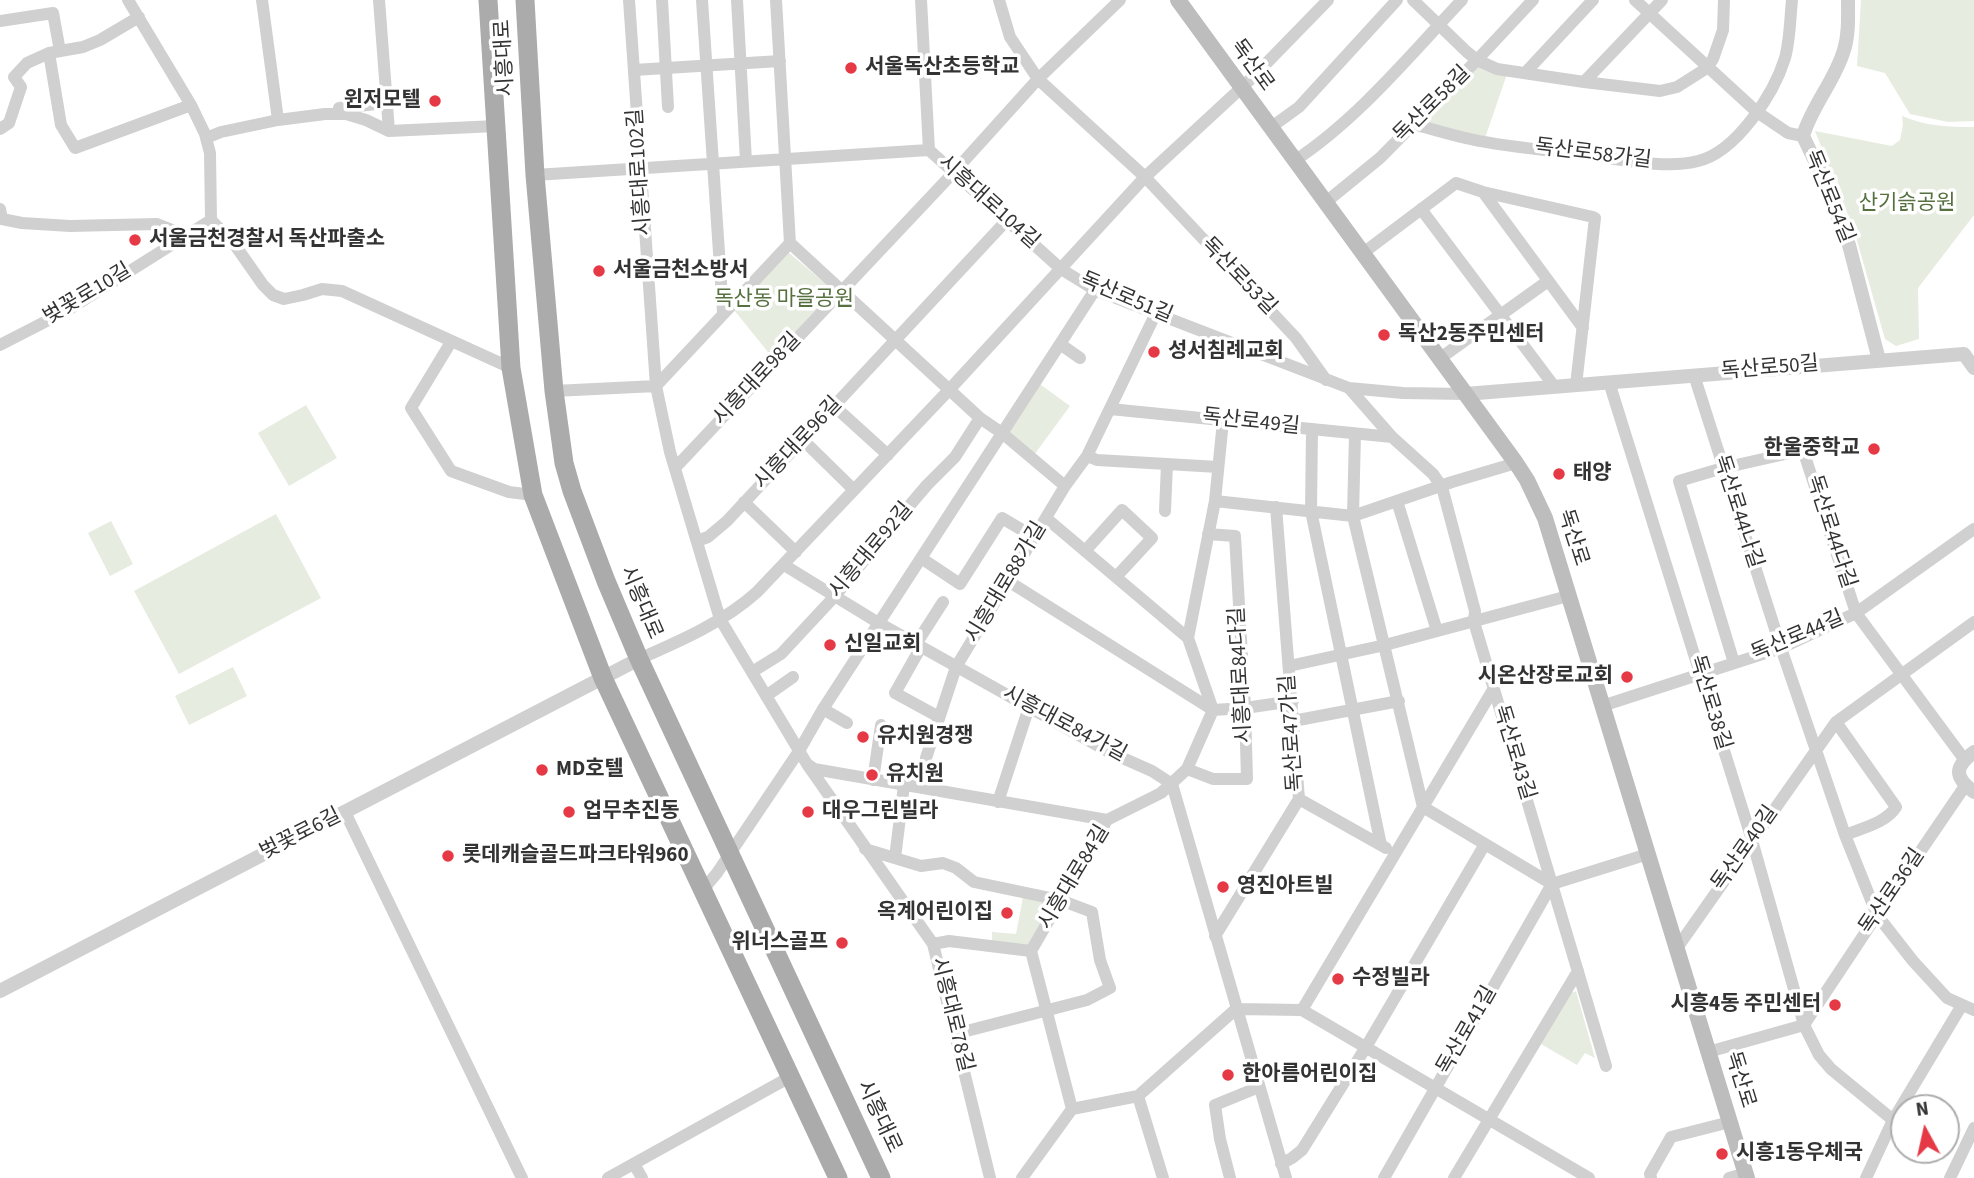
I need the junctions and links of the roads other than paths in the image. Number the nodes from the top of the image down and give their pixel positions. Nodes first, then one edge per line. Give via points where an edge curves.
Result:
1 (128, 0) edge
2 (262, 0) edge
3 (379, 0) edge
4 (488, 0) edge
5 (525, 0) edge
6 (629, 0) edge
7 (662, 0) edge
8 (702, 0) edge
9 (737, 0) edge
10 (776, 0) edge
11 (921, 0) edge
12 (999, 0) edge
13 (1120, 0) edge
14 (1178, 0) edge
15 (1328, 0) edge
16 (1397, 0) edge
17 (1413, 0) edge
18 (1462, 0) edge
19 (1533, 0) edge
20 (1593, 0) edge
21 (1635, 0) edge
22 (1662, 0) edge
23 (1724, 0) edge
24 (1792, 0) edge
25 (1849, 0) edge
26 (1649, 13) junction
27 (138, 17) junction
28 (0, 21) edge
29 (1439, 24) junction
30 (54, 52) junction
31 (1477, 60) junction
32 (780, 61) junction
33 (741, 63) junction
34 (706, 65) junction
35 (666, 68) junction
36 (1707, 68) junction
37 (634, 70) junction
38 (1525, 73) junction
39 (0, 76) edge
40 (14, 77) junction
41 (1038, 79) junction
42 (1584, 82) junction
43 (1241, 88) junction
44 (386, 89) junction
45 (191, 105) junction
46 (668, 107) dead end
47 (1757, 113) junction
48 (325, 114) junction
49 (278, 120) junction
50 (1413, 124) junction
51 (496, 126) junction
52 (1270, 128) junction
53 (0, 130) edge
54 (389, 131) junction
55 (1803, 136) junction
56 (206, 138) junction
57 (929, 150) junction
58 (785, 159) junction
59 (1294, 161) junction
60 (746, 162) junction
61 (712, 164) junction
62 (641, 168) junction
63 (954, 172) junction
64 (536, 175) junction
65 (1145, 177) junction
66 (1483, 192) junction
67 (1326, 202) junction
68 (1422, 209) junction
69 (1, 218) edge
70 (211, 220) junction
71 (1007, 220) junction
72 (186, 235) junction
73 (790, 243) junction
74 (1363, 253) junction
75 (1061, 269) junction
76 (1548, 281) junction
77 (1095, 290) junction
78 (841, 292) junction
79 (723, 312) junction
80 (1156, 313) junction
81 (1501, 315) junction
82 (1583, 328) junction
83 (895, 341) junction
84 (451, 342) junction
85 (1060, 344) junction
86 (0, 345) edge
87 (1969, 353) edge
88 (1080, 358) dead end
89 (1439, 359) junction
90 (1879, 359) junction
91 (511, 368) junction
92 (1974, 368) edge
93 (1694, 375) junction
94 (1326, 380) junction
95 (1609, 382) junction
96 (1576, 385) junction
97 (656, 386) junction
98 (1554, 386) junction
99 (1349, 388) junction
100 (949, 390) junction
101 (554, 391) junction
102 (1465, 394) junction
103 (834, 407) junction
104 (1110, 409) junction
105 (980, 418) junction
106 (1223, 421) junction
107 (1312, 429) junction
108 (1002, 433) junction
109 (1356, 434) junction
110 (1392, 437) junction
111 (803, 440) junction
112 (888, 455) junction
113 (1087, 456) junction
114 (1516, 463) junction
115 (1167, 464) junction
116 (1218, 467) junction
117 (675, 468) junction
118 (1723, 468) junction
119 (1065, 486) junction
120 (1442, 486) junction
121 (854, 490) junction
122 (533, 495) junction
123 (1215, 501) junction
124 (1397, 501) junction
125 (744, 502) junction
126 (1276, 507) junction
127 (1165, 511) dead end
128 (1311, 511) junction
129 (1353, 516) junction
130 (1046, 518) junction
131 (1974, 529) edge
132 (1208, 534) junction
133 (1034, 537) junction
134 (697, 541) junction
135 (1085, 551) junction
136 (796, 552) junction
137 (921, 558) junction
138 (784, 565) junction
139 (1116, 576) junction
140 (1008, 581) junction
141 (835, 596) junction
142 (1569, 596) junction
143 (943, 602) dead end
144 (1856, 612) junction
145 (720, 619) junction
146 (1474, 622) junction
147 (1974, 622) edge
148 (878, 623) junction
149 (1437, 631) junction
150 (1188, 638) junction
151 (918, 645) junction
152 (1385, 645) junction
153 (1782, 648) junction
154 (1341, 655) junction
155 (639, 659) junction
156 (1734, 663) junction
157 (1289, 666) junction
158 (956, 667) junction
159 (752, 672) junction
160 (1700, 674) junction
161 (1902, 675) junction
162 (793, 677) dead end
163 (603, 678) junction
164 (1494, 688) junction
165 (766, 696) junction
166 (1293, 701) junction
167 (1399, 701) junction
168 (1602, 706) junction
169 (1029, 707) junction
170 (1245, 708) junction
171 (823, 709) junction
172 (1353, 709) junction
173 (1213, 710) junction
174 (939, 717) junction
175 (1293, 721) junction
176 (1836, 722) junction
177 (847, 723) dead end
178 (881, 726) dead end
179 (1816, 750) junction
180 (799, 751) junction
181 (1969, 756) edge
182 (807, 764) junction
183 (1187, 769) junction
184 (873, 780) junction
185 (1172, 784) junction
186 (904, 785) junction
187 (922, 788) junction
188 (1970, 789) edge
189 (1299, 799) junction
190 (999, 802) junction
191 (1423, 807) junction
192 (345, 812) junction
193 (1107, 820) junction
194 (1845, 835) junction
195 (1752, 840) junction
196 (1486, 844) junction
197 (1381, 845) junction
198 (865, 849) junction
199 (730, 853) junction
200 (1648, 853) junction
201 (1394, 855) junction
202 (895, 858) junction
203 (1552, 884) junction
204 (702, 891) junction
205 (1060, 900) junction
206 (1877, 915) junction
207 (1215, 936) junction
208 (933, 944) junction
209 (1677, 948) junction
210 (1031, 951) junction
211 (1578, 971) junction
212 (0, 991) edge
213 (1968, 1008) edge
214 (1236, 1009) junction
215 (1302, 1010) junction
216 (1048, 1012) junction
217 (1804, 1025) junction
218 (955, 1034) junction
219 (1366, 1047) junction
220 (1708, 1052) junction
221 (1606, 1066) dead end
222 (790, 1077) junction
223 (1259, 1087) junction
224 (1436, 1088) junction
225 (1910, 1094) edge
226 (1138, 1096) junction
227 (1072, 1109) junction
228 (1890, 1118) edge
229 (1488, 1119) junction
230 (1730, 1122) junction
231 (1890, 1126) edge
232 (1974, 1128) edge
233 (634, 1164) junction
234 (1281, 1164) junction
235 (1746, 1175) edge
236 (523, 1178) edge
237 (608, 1178) edge
238 (642, 1178) edge
239 (838, 1178) edge
240 (881, 1178) edge
241 (990, 1178) edge
242 (1022, 1178) edge
243 (1163, 1178) edge
244 (1230, 1178) edge
245 (1286, 1178) edge
246 (1384, 1178) edge
247 (1454, 1178) edge
248 (1589, 1178) edge
249 (1651, 1178) edge
250 (1729, 1178) edge
251 (1866, 1178) edge
252 (1950, 1178) edge

1 - 27 street
2 - 49 street
3 - 44 street
4 - 51 main road, 시흥대로
5 - 64 main road, 시흥대로
6 - 37 street, 시흥대로102길
7 - 35 street
8 - 34 street
9 - 33 street
10 - 32 street
11 - 57 street
12 - 41 street, 독산로53길 via 1010,37
13 - 41 street, 시흥대로98길
14 - 43 main road, 독산로
15 - 43 street
16 - 52 street via 1299,107
17 - 29 street
18 - 29 street
19 - 31 street, 독산로58길
20 - 38 street
21 - 26 street
22 - 26 street
23 - 36 street via 1723,30
24 - 47 street, 독산로58가길 via 1785,57
25 - 55 street, 독산로54길 via 1843,52
26 - 36 street
26 - 42 street
27 - 30 street via 100,40
27 - 45 street
28 - 30 street via 53,13
29 - 31 street
29 - 59 street via 1356,112
30 - 40 street via 27,63
30 - 45 street via 61,125 75,148
31 - 38 street
31 - 50 street, 독산로58길
32 - 33 street
32 - 58 street
33 - 34 street
33 - 60 street
34 - 35 street
34 - 61 street
35 - 37 street
35 - 46 street
36 - 42 street via 1677,87 1660,91
36 - 47 street
37 - 62 street, 시흥대로102길
38 - 42 street
39 - 40 street
40 - 53 street via 21,87 9,123
41 - 63 street, 시흥대로98길
41 - 65 street, 독산로53길
43 - 52 main road, 독산로
43 - 65 street
44 - 48 street via 376,104
44 - 54 street
45 - 56 street
47 - 50 street, 독산로58가길 via 1713,155 1682,164 1492,143
47 - 55 street via 1788,133
48 - 49 street
48 - 54 street via 346,114
49 - 56 street
50 - 67 street, 독산로58길
51 - 54 street
51 - 91 main road, 시흥대로
52 - 59 main road, 독산로
55 - 90 street, 독산로54길 via 1844,233
56 - 70 street
57 - 58 street, 시흥대로104길
57 - 63 street, 시흥대로104길
58 - 60 street, 시흥대로104길
58 - 73 street
59 - 67 main road, 독산로
60 - 61 street, 시흥대로104길
61 - 62 street, 시흥대로104길
61 - 79 street
62 - 64 street, 시흥대로104길
62 - 97 street, 시흥대로102길
63 - 71 street, 시흥대로104길
63 - 78 street, 시흥대로98길
64 - 101 main road, 시흥대로
65 - 75 street
65 - 94 street, 독산로53길 via 1296,338
66 - 68 street via 1456,183
66 - 76 street
66 - 82 street via 1595,218
67 - 74 main road, 독산로
68 - 74 street
68 - 81 street
69 - 72 street via 70,226 157,224
70 - 72 street, 벚꽃로10길
70 - 84 street via 272,295 284,299 322,289 342,291
71 - 75 street, 시흥대로104길
71 - 83 street, 시흥대로96길
72 - 86 street, 벚꽃로10길 via 68,310
73 - 78 street
73 - 79 street
74 - 89 main road, 독산로
75 - 77 street, 독산로51길
75 - 100 street
76 - 81 street
76 - 82 street
77 - 80 street, 독산로51길
77 - 85 street
78 - 83 street
78 - 117 street, 시흥대로98길
79 - 97 street
80 - 94 street, 독산로51길
80 - 104 street, 시흥대로88가길
81 - 89 street
81 - 98 street
82 - 96 street
83 - 100 street
83 - 103 street, 시흥대로96길
84 - 91 street
84 - 122 street via 411,408 452,471 509,492
85 - 88 street
85 - 108 street
87 - 90 street, 독산로50길
87 - 92 street, 독산로50길
89 - 102 main road, 독산로
90 - 93 street, 독산로50길
91 - 122 main road, 시흥대로
93 - 95 street, 독산로50길
93 - 118 street, 독산로44나길
94 - 99 street, 독산로51길
95 - 96 street, 독산로50길
95 - 160 street, 독산로38길
96 - 98 street, 독산로50길
97 - 101 street
97 - 117 street
98 - 102 street, 독산로50길
99 - 102 street, 독산로51길
99 - 110 street, 독산로51길
100 - 105 street
100 - 112 street
101 - 155 main road, 시흥대로 via 572,491
102 - 114 main road, 독산로
103 - 111 street, 시흥대로96길
103 - 112 street
104 - 106 street, 독산로49길
104 - 113 street, 시흥대로88가길
105 - 108 street
105 - 141 street, 시흥대로92길 via 955,457
106 - 107 street, 독산로49길
106 - 116 street
107 - 109 street, 독산로49길
107 - 128 street
108 - 119 street
108 - 137 street
109 - 110 street, 독산로49길
109 - 129 street
110 - 120 street, 독산로51길
111 - 121 street
111 - 125 street, 시흥대로96길
112 - 121 street
113 - 115 street
113 - 119 street, 시흥대로88가길
114 - 120 street
114 - 142 main road, 독산로 via 1545,518
115 - 116 street
115 - 127 street
116 - 123 street
117 - 134 street
118 - 144 street, 독산로44다길 via 1803,450
118 - 153 street, 독산로44나길
118 - 156 street via 1679,481
119 - 130 street, 시흥대로88가길
120 - 124 street
120 - 146 street, 독산로43길
121 - 136 street
122 - 163 main road, 시흥대로
123 - 126 street
123 - 132 street
124 - 129 street
124 - 149 street
125 - 134 street, 시흥대로96길 via 708,537
125 - 136 street
126 - 128 street
126 - 157 street, 독산로47가길
128 - 129 street
128 - 154 street
129 - 152 street
130 - 133 street, 시흥대로88가길
130 - 135 street
131 - 144 street, 독산로44길
132 - 150 street
132 - 170 street, 시흥대로84다길 via 1235,537
133 - 137 street via 1002,518 960,584
133 - 140 street, 시흥대로88가길
134 - 145 street
135 - 139 street
135 - 139 street via 1122,510 1152,538
136 - 138 street
137 - 148 street
138 - 141 street, 시흥대로84가길
138 - 145 street via 742,606
139 - 150 street
140 - 158 street, 시흥대로88가길
140 - 173 street
141 - 148 street, 시흥대로84가길
141 - 159 street, 시흥대로92길 via 781,654
142 - 146 street
142 - 168 main road, 독산로
143 - 151 street
144 - 153 street, 독산로44길
144 - 161 street
145 - 155 street
145 - 159 street
146 - 149 street
146 - 164 street, 독산로43길
147 - 161 street, 독산로40길
148 - 151 street, 시흥대로84가길
148 - 171 street
149 - 152 street
150 - 173 street
151 - 158 street, 시흥대로84가길
151 - 174 street via 895,692
152 - 154 street
152 - 167 street
153 - 156 street, 독산로44길
153 - 179 street
154 - 157 street
154 - 172 street
155 - 163 street, 벚꽃로6길
155 - 199 main road, 시흥대로
156 - 160 street, 독산로44길
157 - 166 street, 독산로47가길
158 - 169 street, 시흥대로84가길
158 - 174 street, 시흥대로88가길
159 - 165 street
160 - 168 street, 독산로44길
160 - 195 street, 독산로38길
161 - 176 street, 독산로40길
161 - 181 street, 독산로36길
162 - 165 street
163 - 192 street, 벚꽃로6길
163 - 204 main road, 시흥대로
164 - 191 street
164 - 203 street, 독산로43길
165 - 180 street
166 - 170 street
166 - 175 street, 독산로47가길
167 - 172 street
167 - 191 street
168 - 200 main road, 독산로
169 - 185 street, 시흥대로84가길
169 - 190 street
170 - 173 street
170 - 183 street, 시흥대로84다길 via 1247,779 1213,779
171 - 177 street
171 - 180 street
172 - 175 street
172 - 197 street
173 - 183 street, 시흥대로84길
174 - 187 street, 시흥대로88가길
175 - 189 street, 독산로47가길
176 - 179 street, 독산로40길
176 - 194 street via 1896,807 1892,814
178 - 184 street
179 - 194 street
179 - 195 street, 독산로40길
180 - 182 street
180 - 199 street
181 - 188 street, 독산로36길 via 1958,771
182 - 184 street
182 - 198 street, 시흥대로78길
183 - 185 street, 시흥대로84길
184 - 186 street
185 - 193 street, 시흥대로84길
185 - 207 street
186 - 187 street
186 - 202 street
187 - 190 street
188 - 206 street, 독산로36길
189 - 197 street
189 - 207 street, 독산로47가길
190 - 193 street
191 - 196 street
191 - 201 street
192 - 212 street, 벚꽃로6길
192 - 236 street
193 - 205 street, 시흥대로84길
194 - 206 street
195 - 209 street, 독산로40길
195 - 217 street, 독산로38길
196 - 203 street
196 - 219 street
197 - 201 street
198 - 202 street
198 - 208 street, 시흥대로78길
199 - 204 street
199 - 240 main road, 시흥대로
200 - 203 street
200 - 209 main road, 독산로
201 - 215 street
202 - 205 street via 921,866 943,863 974,882
203 - 211 street, 독산로43길
203 - 224 street, 독산로41길
204 - 222 main road, 시흥대로
205 - 210 street, 시흥대로84길
205 - 216 street via 1092,912 1110,988
206 - 213 street via 1947,998
206 - 217 street, 독산로36길
207 - 214 street
208 - 210 street, 시흥대로84길 via 949,941
208 - 218 street, 시흥대로78길
209 - 220 main road, 독산로
210 - 216 street
211 - 221 street, 독산로43길
211 - 229 street
213 - 225 street
214 - 215 street
214 - 223 street
214 - 226 street
215 - 219 street
216 - 218 street
216 - 227 street
217 - 220 street
217 - 228 street via 1831,1069
218 - 241 street, 시흥대로78길
219 - 224 street
219 - 234 street via 1302,1150
220 - 230 main road, 독산로
222 - 233 street
222 - 239 main road, 시흥대로
223 - 234 street
223 - 244 street via 1215,1105
224 - 229 street
224 - 246 street, 독산로41길
226 - 227 street
226 - 243 street
227 - 242 street
229 - 247 street
229 - 248 street
230 - 235 main road, 독산로
230 - 249 street via 1671,1137
231 - 251 street
232 - 252 street
233 - 237 street
233 - 238 street
234 - 245 street
235 - 250 street

